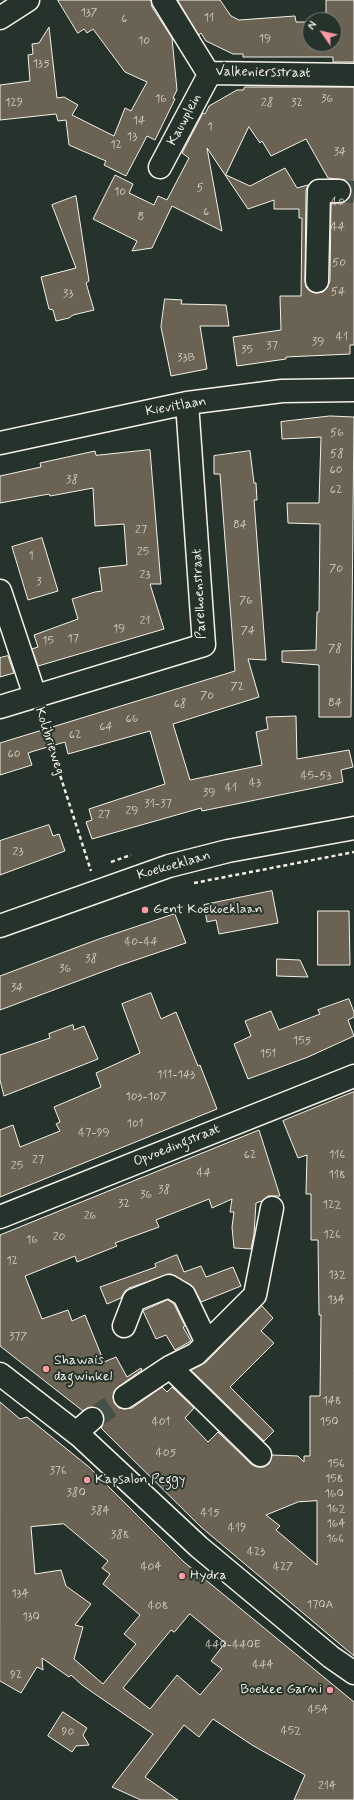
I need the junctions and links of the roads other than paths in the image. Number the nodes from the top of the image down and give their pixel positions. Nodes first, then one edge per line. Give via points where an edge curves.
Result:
1 (28, 0) edge
2 (163, 0) edge
3 (0, 18) edge
4 (210, 73) junction
5 (354, 75) edge
6 (160, 167) dead end
7 (339, 191) tunnel mouth
8 (317, 281) dead end
9 (354, 390) edge
10 (187, 403) junction
11 (0, 443) edge
12 (0, 591) edge
13 (35, 696) junction
14 (0, 707) edge
15 (354, 828) edge
16 (0, 926) edge
17 (354, 1076) edge
18 (272, 1208) dead end
19 (0, 1217) edge
20 (124, 1326) dead end
21 (207, 1344) junction
22 (170, 1367) junction
23 (0, 1374) edge
24 (125, 1397) tunnel mouth
25 (92, 1420) tunnel mouth
26 (76, 1433) junction
27 (260, 1455) dead end
28 (354, 1673) edge

1 - 3 street
2 - 4 street, Valkeniersstraat
4 - 5 street, Valkeniersstraat
4 - 6 street, Kauwplein
7 - 8 street via 319,191
9 - 10 street, Kievitlaan via 282,391
10 - 11 street, Kievitlaan
10 - 13 street, Parelhoenstraat via 204,645
12 - 13 street, Kolibrieweg
13 - 14 street, Parelhoenstraat
15 - 16 street, Koekoeklaan via 169,866
17 - 19 street, Opvoedingstraat
18 - 21 street via 255,1295
20 - 21 street via 134,1300 169,1286 184,1295
21 - 22 street via 196,1354
22 - 24 street
22 - 27 street
23 - 26 street
25 - 26 street
26 - 28 street via 199,1547 331,1657

